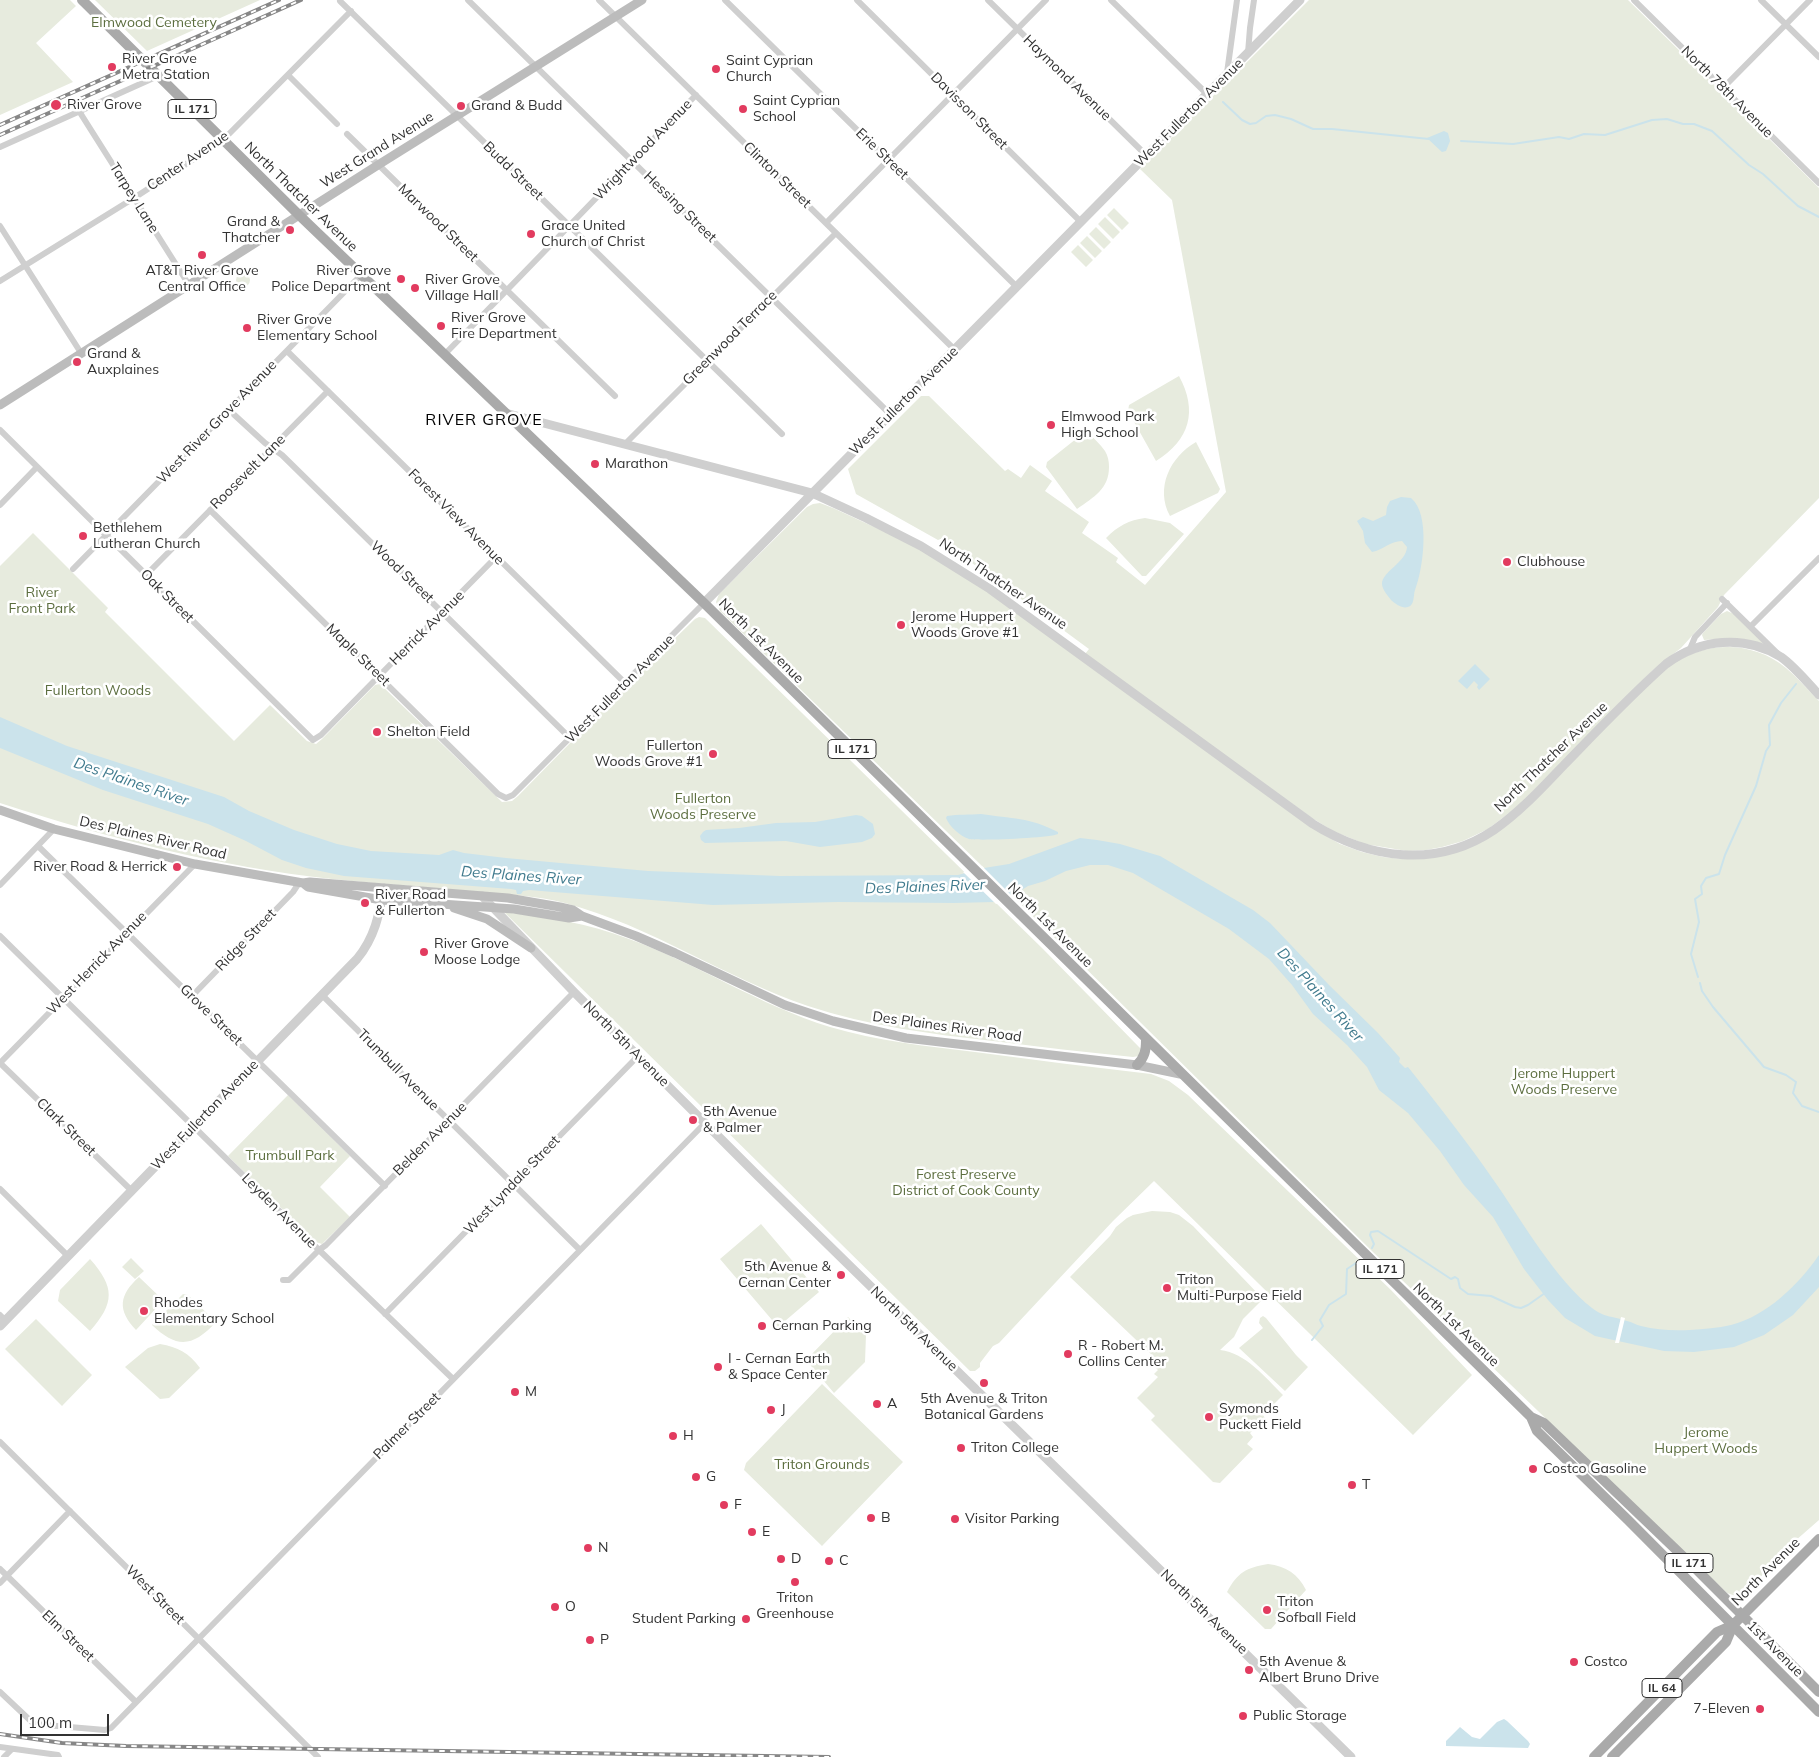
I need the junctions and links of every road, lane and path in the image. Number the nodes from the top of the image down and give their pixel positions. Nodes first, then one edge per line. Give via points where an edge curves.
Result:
1 (82, 0) edge
2 (468, 0) edge
3 (599, 0) edge
4 (642, 0) edge
5 (725, 0) edge
6 (857, 0) edge
7 (988, 0) edge
8 (1046, 0) edge
9 (1111, 0) edge
10 (1237, 0) edge
11 (1254, 0) edge
12 (1300, 0) edge
13 (1634, 0) edge
14 (1762, 0) edge
15 (1810, 0) edge
16 (340, 1) edge
17 (351, 11) junction
18 (616, 16) junction
19 (1786, 24) junction
20 (1017, 29) junction
21 (1248, 53) junction
22 (1819, 57) edge
23 (535, 67) junction
24 (1227, 74) junction
25 (288, 75) junction
26 (158, 76) junction
27 (1723, 88) junction
28 (953, 94) junction
29 (1207, 94) junction
30 (696, 95) junction
31 (79, 111) junction
32 (457, 116) junction
33 (337, 124) dead end
34 (346, 134) dead end
35 (223, 140) junction
36 (0, 147) edge
37 (1146, 156) junction
38 (888, 160) junction
39 (633, 161) junction
40 (378, 165) junction
41 (1819, 183) edge
42 (134, 198) junction
43 (300, 216) junction
44 (826, 222) junction
45 (1081, 222) junction
46 (0, 226) edge
47 (570, 226) junction
48 (836, 233) junction
49 (24, 265) junction
50 (361, 275) junction
51 (0, 281) edge
52 (189, 285) junction
53 (1018, 286) junction
54 (507, 290) junction
55 (772, 297) junction
56 (955, 350) junction
57 (287, 351) junction
58 (81, 353) junction
59 (444, 355) junction
60 (708, 361) junction
61 (328, 391) junction
62 (615, 396) dead end
63 (0, 404) edge
64 (229, 410) junction
65 (505, 412) junction
66 (891, 415) junction
67 (0, 430) edge
68 (782, 434) dead end
69 (625, 444) junction
70 (272, 448) junction
71 (37, 467) junction
72 (812, 493) junction
73 (0, 505) edge
74 (210, 510) junction
75 (106, 536) junction
76 (496, 557) junction
77 (1819, 558) edge
78 (73, 569) dead end
79 (146, 575) junction
80 (704, 603) junction
81 (443, 612) junction
82 (1751, 626) junction
83 (1690, 649) junction
84 (1782, 658) junction
85 (380, 676) junction
86 (625, 683) junction
87 (1819, 695) edge
88 (570, 738) junction
89 (313, 740) joint
90 (506, 798) joint
91 (0, 810) edge
92 (54, 829) junction
93 (38, 846) junction
94 (195, 864) junction
95 (301, 883) junction
96 (0, 885) edge
97 (384, 888) junction
98 (482, 896) junction
99 (382, 900) junction
100 (439, 904) junction
101 (493, 908) junction
102 (582, 916) junction
103 (127, 933) junction
104 (0, 936) edge
105 (531, 948) junction
106 (574, 992) junction
107 (322, 995) junction
108 (192, 996) junction
109 (64, 998) junction
110 (1146, 1040) junction
111 (638, 1055) junction
112 (258, 1061) junction
113 (0, 1063) edge
114 (1137, 1065) junction
115 (1180, 1074) junction
116 (449, 1120) junction
117 (705, 1122) junction
118 (194, 1127) junction
119 (513, 1184) junction
120 (385, 1186) junction
121 (0, 1189) edge
122 (132, 1191) junction
123 (319, 1250) junction
124 (580, 1250) junction
125 (68, 1256) junction
126 (283, 1280) dead end
127 (385, 1314) junction
128 (2, 1321) edge
129 (453, 1379) junction
130 (1531, 1418) junction
131 (0, 1442) edge
132 (70, 1511) junction
133 (1819, 1539) edge
134 (0, 1569) edge
135 (7, 1576) junction
136 (0, 1583) edge
137 (1743, 1616) junction
138 (1733, 1625) junction
139 (198, 1638) junction
140 (0, 1692) edge
141 (1819, 1692) edge
142 (136, 1702) junction
143 (1819, 1712) edge
144 (0, 1747) edge
145 (12, 1749) junction
146 (4, 1757) edge
147 (59, 1757) edge
148 (318, 1757) edge
149 (1352, 1757) edge
150 (1594, 1757) edge
151 (1612, 1757) edge

1 - 26 main road, North Thatcher Avenue / IL 171
2 - 23 street, Hessing Street
3 - 18 street, Clinton Street
4 - 18 main road, West Grand Avenue
5 - 38 street, Erie Street
6 - 28 street, Davisson Street
7 - 20 street, Haymond Avenue
8 - 20 street
9 - 29 street
10 - 24 street
11 - 21 street
12 - 21 street, West Fullerton Avenue
13 - 27 street, North 78th Avenue
14 - 19 street
15 - 19 street
16 - 17 street, Budd Street
17 - 25 street, Center Avenue
17 - 32 street, Budd Street
18 - 23 main road, West Grand Avenue
18 - 30 street, Clinton Street
19 - 22 street
19 - 27 street
20 - 28 street
20 - 37 street, Haymond Avenue
21 - 24 street, West Fullerton Avenue
23 - 32 main road, West Grand Avenue
23 - 39 street, Hessing Street
24 - 29 street, West Fullerton Avenue
25 - 33 street
25 - 35 street, Center Avenue
26 - 31 street
26 - 35 main road, North Thatcher Avenue / IL 171
27 - 41 street, North 78th Avenue
28 - 38 street
28 - 45 street, Davisson Street
29 - 37 street, West Fullerton Avenue
30 - 39 street, Wrightwood Avenue
30 - 44 street, Clinton Street
31 - 36 street
31 - 42 street, Tarpey Lane
32 - 40 main road, West Grand Avenue
32 - 47 street, Budd Street
34 - 40 street, Marwood Street
35 - 42 street, Center Avenue
35 - 43 main road, North Thatcher Avenue / IL 171
37 - 45 street, West Fullerton Avenue
38 - 44 street
38 - 53 street, Erie Street
39 - 47 street, Wrightwood Avenue
39 - 55 street, Hessing Street
40 - 43 main road, West Grand Avenue
40 - 54 street, Marwood Street
42 - 49 street, Center Avenue
42 - 52 street, Tarpey Lane
43 - 50 main road, North Thatcher Avenue / IL 171
43 - 52 main road, West Grand Avenue
44 - 48 street, Clinton Street
45 - 53 street, West Fullerton Avenue
46 - 49 street
47 - 54 street, Wrightwood Avenue
47 - 60 street, Budd Street
48 - 55 street, Greenwood Terrace
48 - 56 street, Clinton Street
49 - 51 street, Center Avenue
49 - 58 street
50 - 57 street, West River Grove Avenue
50 - 59 main road, North Thatcher Avenue / IL 171
52 - 58 main road, West Grand Avenue
53 - 56 street, West Fullerton Avenue
54 - 59 street, Wrightwood Avenue
54 - 62 street, Marwood Street
55 - 60 street, Greenwood Terrace
55 - 66 street, Hessing Street
56 - 66 street, West Fullerton Avenue
57 - 61 street, Forest View Avenue
57 - 64 street, West River Grove Avenue
58 - 63 main road, West Grand Avenue
59 - 65 main road, North Thatcher Avenue / IL 171
60 - 68 street, Budd Street
60 - 69 street, Greenwood Terrace
61 - 70 street, Roosevelt Lane
61 - 76 street, Forest View Avenue
64 - 70 street, Wood Street
64 - 75 street, West River Grove Avenue
65 - 69 street, North Thatcher Avenue
65 - 80 main road, North 1st Avenue / IL 171
66 - 72 street, West Fullerton Avenue
67 - 71 street, Oak Street
69 - 72 street, North Thatcher Avenue
70 - 74 street, Roosevelt Lane
70 - 81 street, Wood Street
71 - 73 street
71 - 75 street, Oak Street
72 - 80 street, West Fullerton Avenue
72 - 83 street, North Thatcher Avenue via 898,534 973,577 1312,824 1367,850 1402,855 1434,853 1463,845 1494,830 1522,807 1655,674
74 - 79 street, Roosevelt Lane
74 - 85 street, Maple Street
75 - 78 street, West River Grove Avenue
75 - 79 street, Oak Street
76 - 81 street, Herrick Avenue
76 - 86 street, Forest View Avenue
77 - 82 street
79 - 89 street, Oak Street
80 - 86 street, West Fullerton Avenue
80 - 110 main road, North 1st Avenue / IL 171
81 - 85 street, Herrick Avenue
81 - 88 street, Wood Street
82 - 83 street via 1725,601 1695,637
82 - 84 street
83 - 84 street, North Thatcher Avenue via 1729,642 1759,647
84 - 87 street, North Thatcher Avenue
85 - 89 street, Herrick Avenue
85 - 90 street, Maple Street via 498,794
86 - 88 street, West Fullerton Avenue
88 - 90 street, West Fullerton Avenue via 513,795
91 - 92 main road, Des Plaines River Road
92 - 93 street
92 - 94 main road, Des Plaines River Road
93 - 96 street
93 - 103 street, Grove Street
94 - 95 main road, Des Plaines River Road
94 - 103 street, West Herrick Avenue
95 - 97 main road, Des Plaines River Road
95 - 99 main road, Des Plaines River Road
95 - 108 street, Ridge Street
97 - 98 main road, Des Plaines River Road
97 - 99 street, West Fullerton Avenue
98 - 101 street, North 5th Avenue
98 - 102 main road, Des Plaines River Road via 542,903 574,910
99 - 100 main road, Des Plaines River Road
99 - 107 street, West Fullerton Avenue via 376,928 367,946
100 - 101 main road, Des Plaines River Road
100 - 105 main road via 487,919
101 - 102 main road, Des Plaines River Road via 569,918
101 - 105 street, North 5th Avenue
102 - 114 main road, Des Plaines River Road via 675,952 785,1004 833,1021 906,1038
103 - 108 street, Grove Street
103 - 109 street, West Herrick Avenue
104 - 109 street, Leyden Avenue
105 - 106 street, North 5th Avenue
106 - 111 street, North 5th Avenue
106 - 116 street, Belden Avenue
107 - 112 street, West Fullerton Avenue
107 - 116 street, Trumbull Avenue
108 - 112 street, Grove Street
109 - 113 street, West Herrick Avenue
109 - 118 street, Leyden Avenue
110 - 114 main road via 1146,1051
110 - 115 main road, North 1st Avenue / IL 171
111 - 117 street, North 5th Avenue
111 - 119 street, West Lyndale Street
112 - 118 street, West Fullerton Avenue
112 - 120 street, Grove Street
113 - 122 street, Clark Street
114 - 115 main road, Des Plaines River Road
115 - 130 main road, North 1st Avenue / IL 171
116 - 119 street, Trumbull Avenue
116 - 120 street, Belden Avenue
117 - 124 street, Palmer Street
117 - 149 street, North 5th Avenue
118 - 122 street, West Fullerton Avenue
118 - 123 street, Leyden Avenue
119 - 124 street, Trumbull Avenue
119 - 127 street, West Lyndale Street
120 - 123 street, Belden Avenue
121 - 125 street
122 - 125 street, West Fullerton Avenue
123 - 126 street, Belden Avenue via 290,1280
123 - 127 street, Leyden Avenue
124 - 129 street, Palmer Street
125 - 128 street, West Fullerton Avenue
127 - 129 street, Leyden Avenue
129 - 139 street, Palmer Street
130 - 137 main road, North 1st Avenue / IL 171 via 1544,1423
130 - 138 main road, North 1st Avenue / IL 171 via 1537,1431
131 - 132 street, West Street
132 - 135 street
132 - 139 street, West Street
133 - 137 main road, North Avenue / IL 64
134 - 135 street, Elm Street
135 - 136 street
135 - 142 street, Elm Street
137 - 138 main road, North Avenue / IL 64
137 - 141 main road, 1st Avenue / IL 171
138 - 143 main road, 1st Avenue / IL 171
138 - 150 main road, North Avenue / IL 64 via 1717,1632
138 - 151 main road, North Avenue / IL 64 via 1726,1642
139 - 142 street, Palmer Street
139 - 148 street, West Street
140 - 142 street, Palmer Street via 34,1724 108,1730
144 - 145 street
145 - 146 street
145 - 147 street

